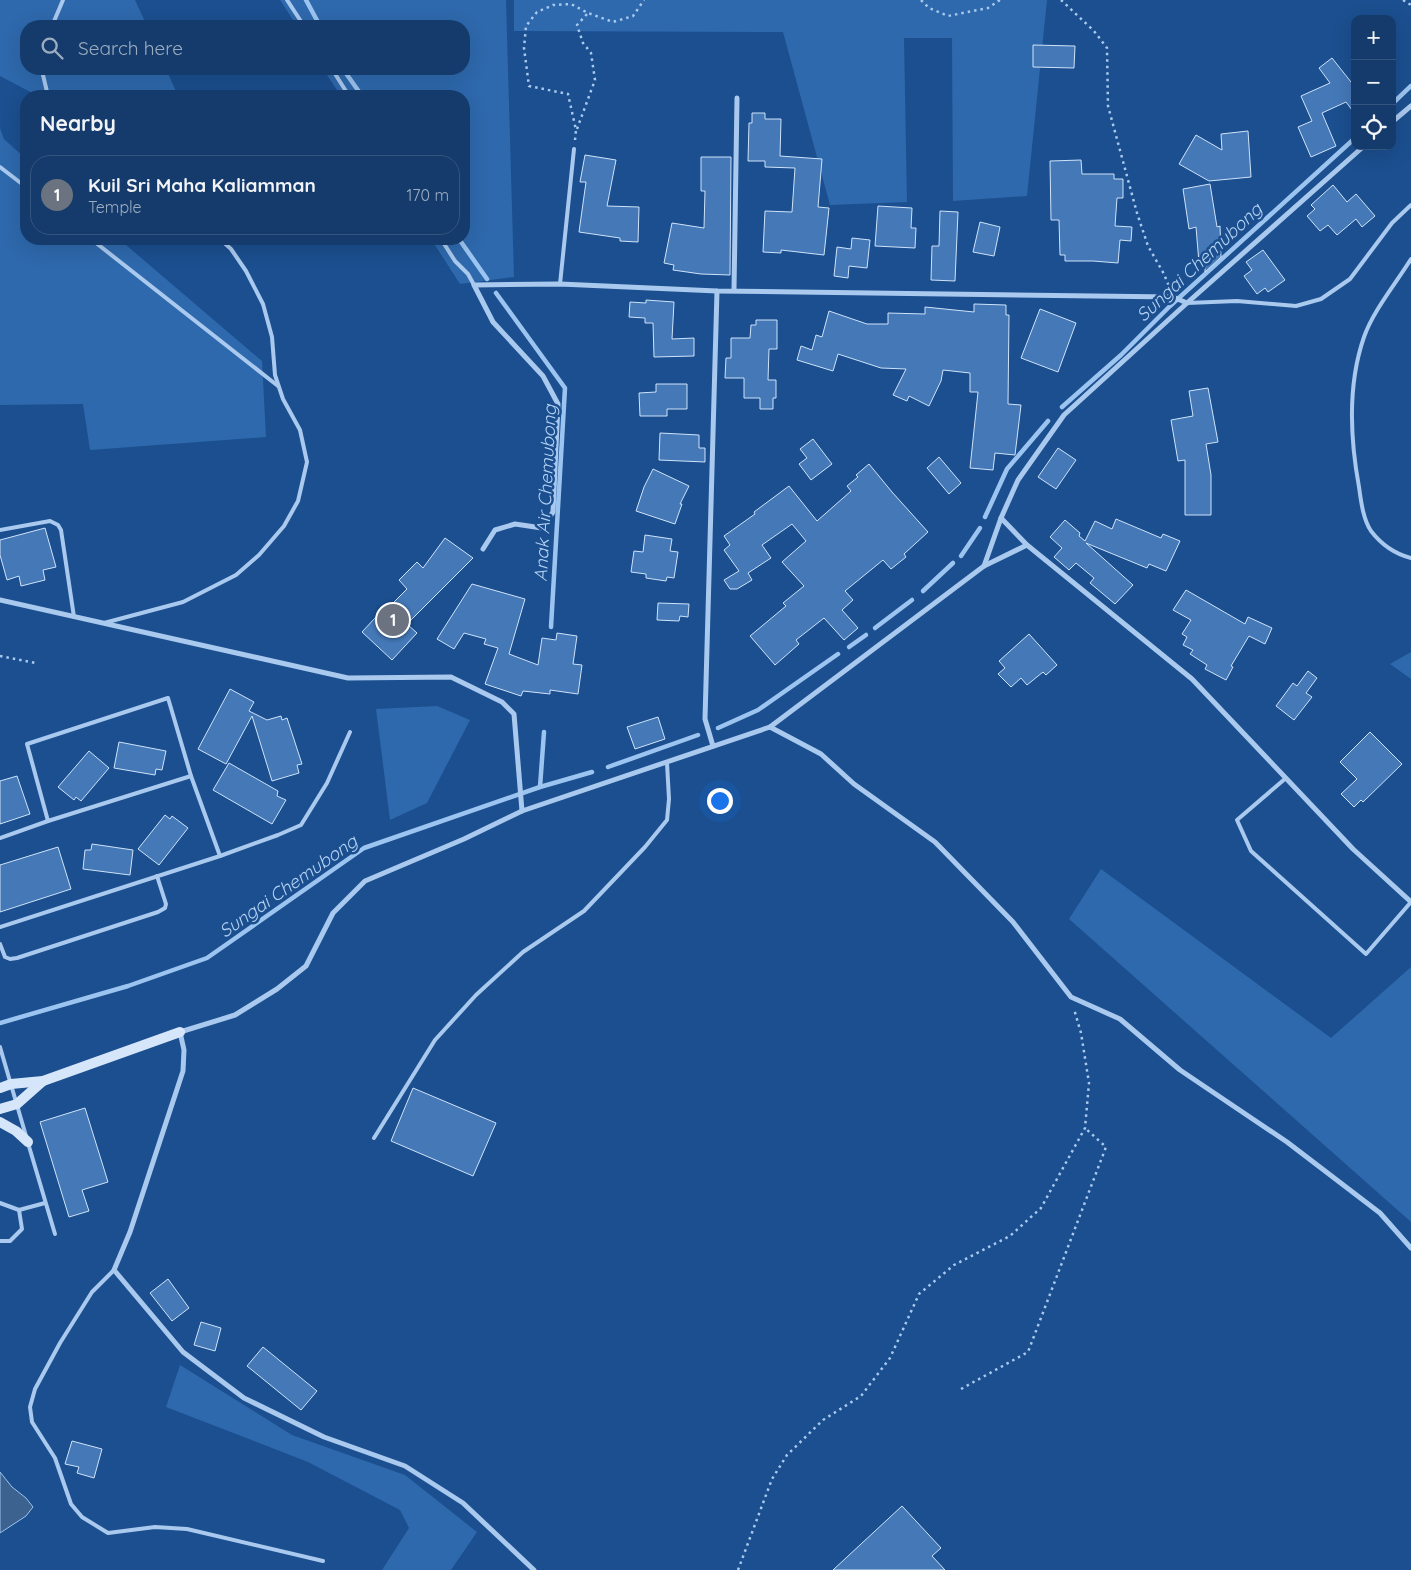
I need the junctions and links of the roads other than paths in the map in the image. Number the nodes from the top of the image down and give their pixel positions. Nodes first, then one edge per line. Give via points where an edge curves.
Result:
1 (63, 0) edge
2 (287, 0) edge
3 (55, 20) edge
4 (300, 20) edge
5 (44, 75) edge
6 (336, 75) edge
7 (47, 90) edge
8 (345, 90) edge
9 (737, 98) dead end
10 (1411, 106) edge
11 (1396, 119) edge
12 (574, 149) road end
13 (1359, 150) edge
14 (0, 167) edge
15 (20, 183) edge
16 (1411, 205) edge
17 (99, 245) edge
18 (227, 245) edge
19 (445, 245) edge
20 (1411, 259) edge
21 (560, 284) junction
22 (474, 285) junction
23 (734, 290) junction
24 (717, 291) junction
25 (1185, 302) junction
26 (279, 386) junction
27 (1001, 518) junction
28 (0, 530) edge
29 (1027, 545) junction
30 (483, 549) dead end
31 (1411, 558) edge
32 (984, 566) junction
33 (0, 600) edge
34 (74, 617) junction
35 (102, 623) junction
36 (770, 727) junction
37 (350, 732) dead end
38 (713, 746) junction
39 (667, 762) junction
40 (191, 776) junction
41 (1286, 778) junction
42 (522, 809) junction
43 (48, 821) junction
44 (0, 838) edge
45 (220, 856) junction
46 (157, 876) junction
47 (1411, 902) edge
48 (0, 928) edge
49 (0, 944) edge
50 (180, 1032) junction
51 (0, 1047) edge
52 (10, 1080) junction
53 (43, 1081) junction
54 (0, 1088) edge
55 (17, 1104) junction
56 (0, 1109) edge
57 (0, 1122) edge
58 (374, 1138) dead end
59 (28, 1142) junction
60 (0, 1202) edge
61 (45, 1202) junction
62 (19, 1210) junction
63 (55, 1234) dead end
64 (0, 1241) edge
65 (1411, 1248) edge
66 (114, 1270) junction
67 (323, 1561) dead end
68 (534, 1570) edge

1 - 3 lane
2 - 4 lane
5 - 7 lane
6 - 8 lane
9 - 23 street
10 - 11 street
12 - 21 lane
13 - 25 street
14 - 15 lane
16 - 25 lane via 1392,223 1350,279 1321,299 1296,306 1237,301
17 - 26 lane
18 - 26 lane via 246,271 263,304 272,337
19 - 22 lane
20 - 31 lane via 1364,336 1355,371 1351,426 1362,504 1370,529 1400,556
21 - 22 street
21 - 24 street
22 - 30 street via 493,322 543,376 558,404 554,512 542,528 515,524 495,530
23 - 24 street
23 - 25 street via 1175,297
24 - 38 street via 706,719
25 - 27 street via 1064,416 1018,480
26 - 35 lane via 300,430 307,462 298,501 284,526 236,575 182,602
27 - 29 street
27 - 32 street
28 - 34 lane via 50,521 58,525
29 - 32 street
29 - 41 street via 1192,679
32 - 36 street
33 - 34 street
34 - 35 street
35 - 42 street via 348,678 451,677 502,702 514,714
36 - 38 street
36 - 65 street via 821,754 854,784 936,842 1013,922 1071,996 1120,1019 1180,1070 1288,1142 1380,1213
37 - 45 lane via 327,783 301,826
38 - 39 street
39 - 42 street
39 - 58 lane via 667,820 584,911 523,952 470,1002 435,1040
40 - 43 lane
40 - 43 lane via 168,698 27,744
40 - 45 lane
41 - 47 street via 1353,848
41 - 47 lane via 1237,820 1251,850 1366,954
42 - 50 street via 464,839 365,881 334,914 306,966 235,1015
43 - 44 lane
45 - 46 lane
46 - 48 lane
46 - 49 lane via 166,904 158,912 17,958 5,957
50 - 53 main road
50 - 66 street via 184,1050 182,1071 130,1232
51 - 52 lane
52 - 53 main road
52 - 54 main road
52 - 55 lane
53 - 55 main road
55 - 56 main road
55 - 59 lane
57 - 59 main road
59 - 61 lane
60 - 62 lane
61 - 62 lane
61 - 63 lane
62 - 64 lane via 22,1229 10,1241
66 - 67 lane via 92,1292 60,1343 34,1389 30,1407 32,1422 55,1458 71,1504 82,1517 108,1533 155,1527 187,1529
66 - 68 street via 182,1352 244,1398 324,1437 405,1466 462,1503

